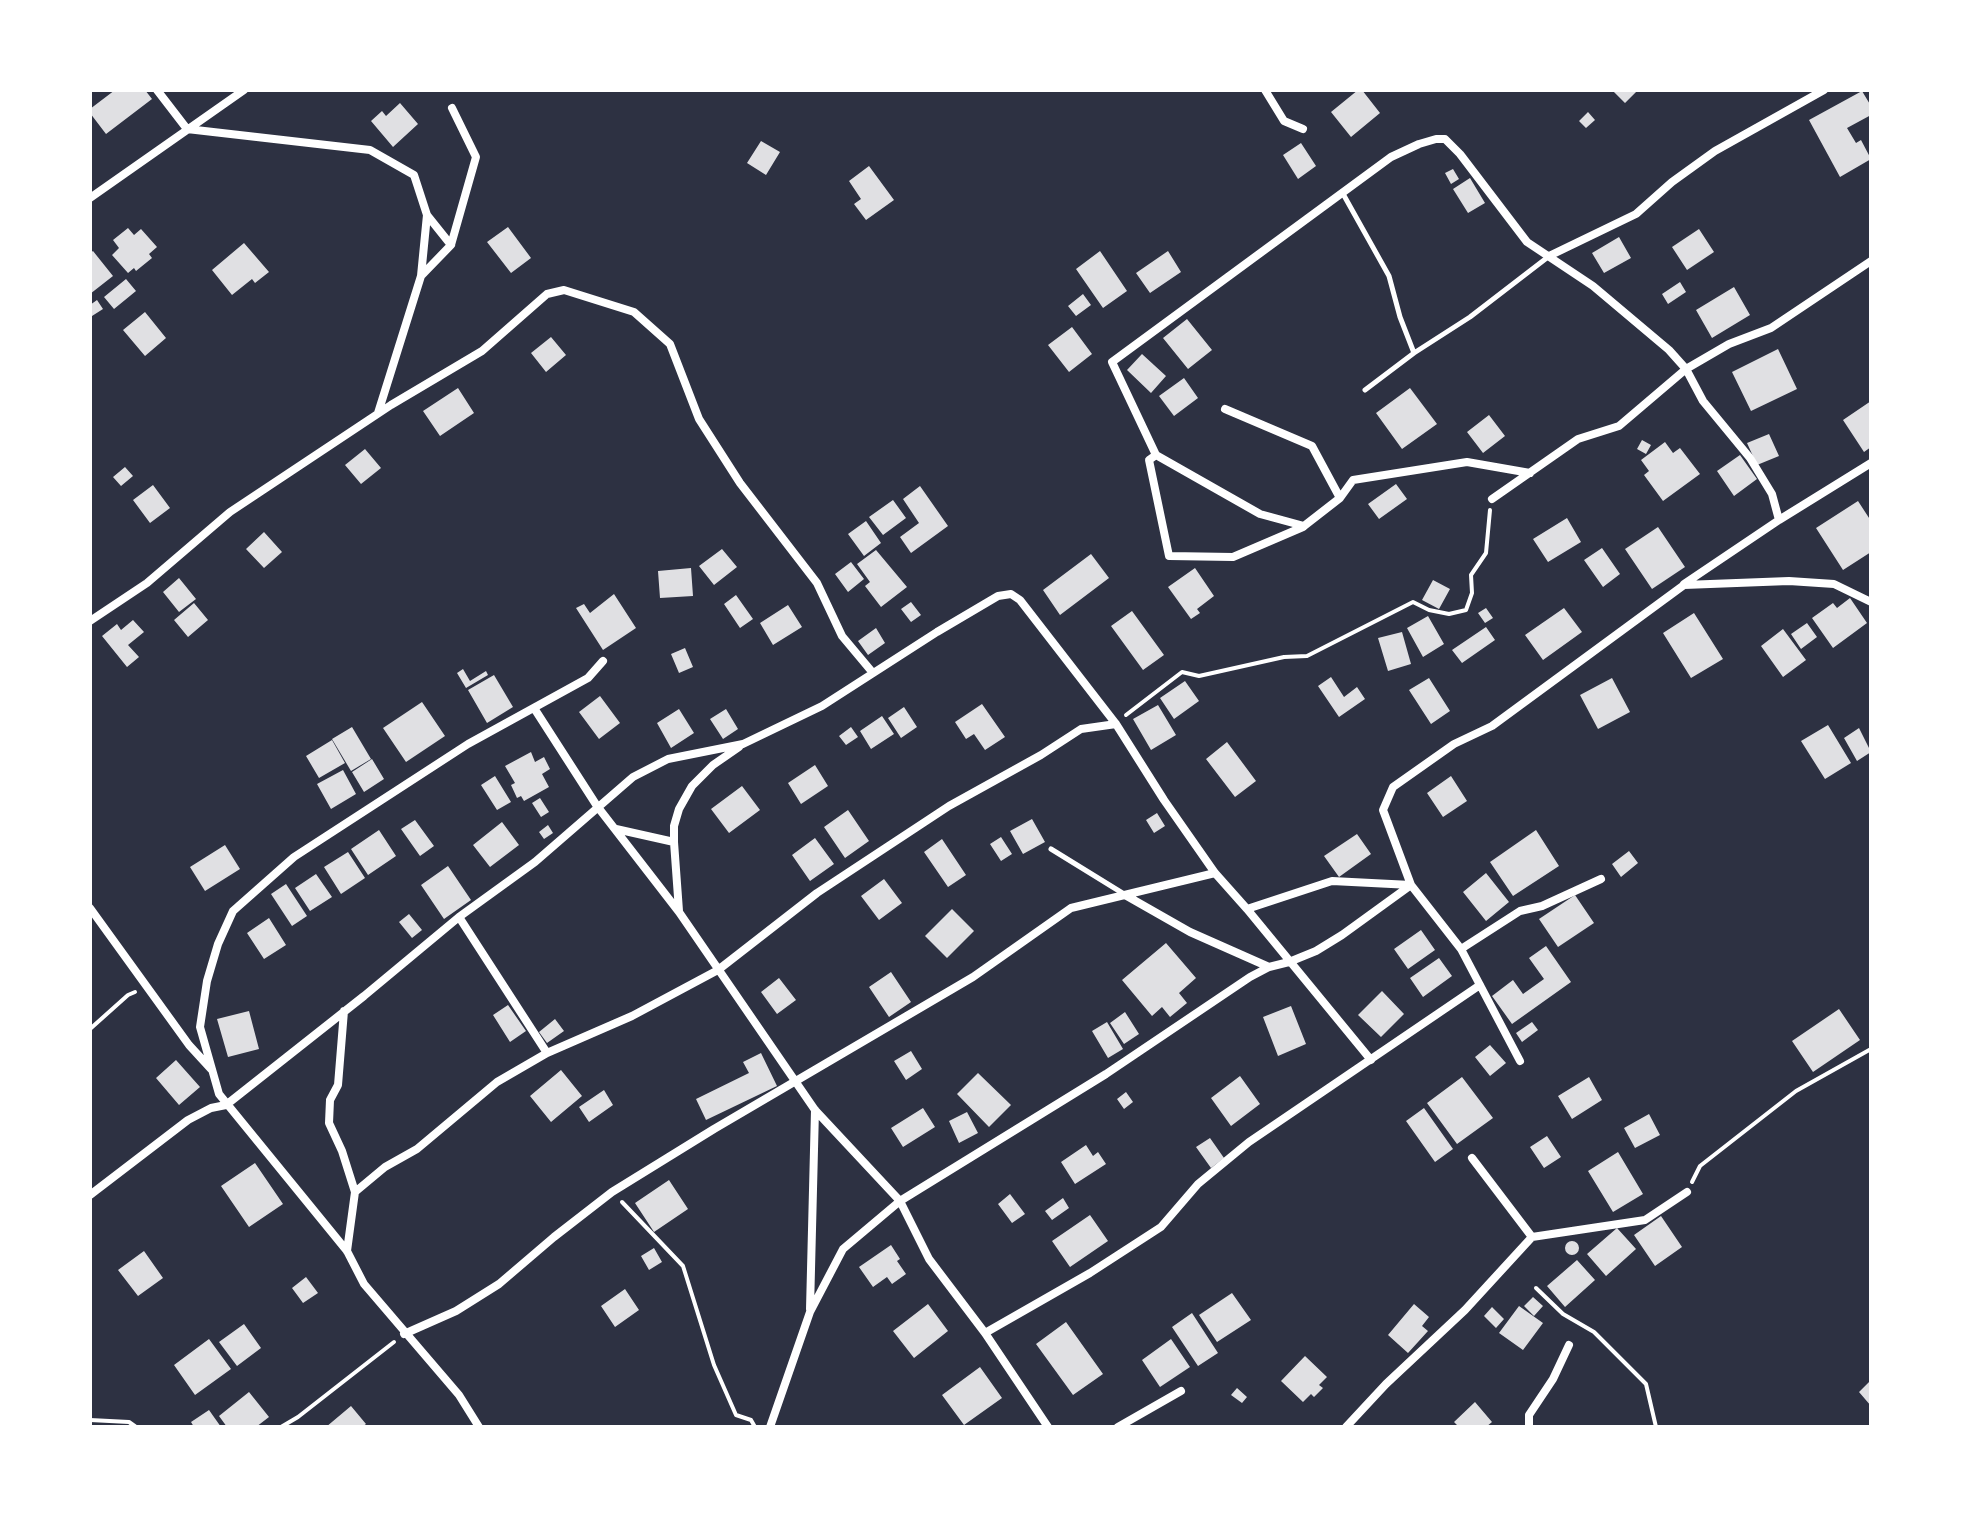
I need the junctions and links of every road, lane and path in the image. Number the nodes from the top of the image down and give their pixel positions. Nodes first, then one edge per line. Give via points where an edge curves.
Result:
1 (157, 90) edge
2 (244, 90) edge
3 (1265, 90) edge
4 (1824, 90) edge
5 (452, 108) dead end
6 (187, 129) junction
7 (1303, 129) dead end
8 (1342, 192) junction
9 (90, 198) edge
10 (427, 215) junction
11 (451, 245) junction
12 (1549, 256) junction
13 (1871, 261) edge
14 (421, 276) junction
15 (1414, 353) junction
16 (1686, 369) junction
17 (1365, 390) dead end
18 (1225, 409) dead end
19 (378, 414) junction
20 (1156, 455) junction
21 (1871, 463) edge
22 (1530, 473) junction
23 (1340, 498) junction
24 (1492, 499) joint
25 (1779, 520) junction
26 (1304, 526) junction
27 (1684, 585) junction
28 (1871, 602) edge
29 (90, 621) edge
30 (603, 661) dead end
31 (873, 673) junction
32 (534, 708) junction
33 (1116, 724) junction
34 (743, 744) junction
35 (597, 806) junction
36 (615, 829) junction
37 (674, 842) junction
38 (1051, 849) dead end
39 (1215, 873) junction
40 (1601, 879) dead end
41 (1411, 885) junction
42 (1125, 895) junction
43 (90, 908) edge
44 (1247, 909) junction
45 (679, 912) junction
46 (459, 917) junction
47 (1461, 949) junction
48 (1289, 962) junction
49 (1269, 967) junction
50 (718, 970) junction
51 (1480, 985) junction
52 (149, 988) junction
53 (344, 1011) junction
54 (90, 1029) edge
55 (1871, 1049) edge
56 (547, 1053) junction
57 (1371, 1060) junction
58 (1520, 1061) dead end
59 (214, 1072) junction
60 (797, 1081) junction
61 (226, 1105) junction
62 (815, 1110) junction
63 (1472, 1158) dead end
64 (355, 1192) junction
65 (612, 1192) junction
66 (1687, 1192) joint
67 (90, 1195) edge
68 (900, 1201) junction
69 (1532, 1237) junction
70 (347, 1251) junction
71 (1536, 1288) dead end
72 (810, 1312) junction
73 (985, 1333) junction
74 (404, 1334) junction
75 (1569, 1345) dead end
76 (1181, 1391) dead end
77 (90, 1420) edge
78 (294, 1420) junction
79 (136, 1427) edge
80 (281, 1427) edge
81 (296, 1427) edge
82 (479, 1427) edge
83 (755, 1427) edge
84 (770, 1427) edge
85 (1048, 1427) edge
86 (1118, 1427) edge
87 (1346, 1427) edge
88 (1529, 1427) edge
89 (1656, 1427) edge

1 - 6 street
2 - 6 street
3 - 7 street via 1284,121
4 - 12 street via 1715,151 1636,214
5 - 11 street via 476,157
6 - 9 street
6 - 10 street via 370,150 414,175
8 - 12 street via 1391,157 1445,139 1527,242
8 - 15 lane via 1389,276
8 - 20 street via 1112,362
10 - 11 street
10 - 14 street
11 - 14 street
12 - 15 lane
12 - 16 street via 1593,286
13 - 16 street via 1771,328
14 - 19 street
15 - 17 lane
16 - 22 street via 1619,426 1578,439
16 - 25 street via 1703,401 1765,482
18 - 23 street via 1312,446
19 - 29 street via 230,512 147,583
19 - 31 street via 482,351 547,294 564,290 634,312 670,344 699,419 740,483 817,583 842,636
20 - 26 street via 1260,514
20 - 26 street via 1149,460 1169,556 1233,557
21 - 25 street
22 - 23 street via 1467,462 1413,469 1353,480
22 - 24 street
23 - 26 street
24 - 33 path via 1486,553 1471,575 1466,610 1449,614 1413,602 1307,656 1199,676 1182,672
25 - 27 street
27 - 28 street via 1834,584
27 - 41 street via 1492,726 1454,744 1393,787 1383,810
30 - 32 street via 588,678
31 - 33 street via 998,596 1011,594
31 - 34 street via 822,706
32 - 35 street
32 - 59 street via 337,827 233,911 207,981 200,1027
33 - 39 street
33 - 50 street via 1081,729 949,806 817,893
34 - 35 street via 658,762
34 - 37 street via 692,786 679,809
35 - 36 street
35 - 46 street via 535,862
36 - 37 street
36 - 45 street
37 - 45 street
38 - 42 lane
39 - 42 street
39 - 44 street
40 - 47 street via 1520,911
41 - 44 street via 1332,881
41 - 47 street
41 - 48 street via 1342,935
42 - 49 street via 1190,932
42 - 60 street via 1071,908 973,977
43 - 52 street
44 - 48 street
45 - 50 street
46 - 53 street
46 - 56 street
47 - 51 street
48 - 49 street
48 - 57 street
49 - 68 street
50 - 56 street
50 - 60 street
51 - 57 street
51 - 58 street
52 - 54 path via 128,995
52 - 59 street
53 - 61 street
53 - 64 street via 329,1123
55 - 66 path via 1796,1091 1748,1128 1700,1166
56 - 64 street via 497,1082
57 - 73 street via 1249,1142 1198,1184 1161,1227
59 - 61 street
60 - 62 street
60 - 65 street
61 - 67 street via 188,1120
61 - 70 street
62 - 68 street
62 - 72 street
63 - 69 street
64 - 70 street
65 - 74 street via 499,1284
65 - 83 path via 683,1266 736,1415
66 - 69 street via 1645,1220
68 - 72 street via 843,1249
68 - 73 street via 929,1259
69 - 87 street
70 - 74 street via 364,1284
71 - 89 path via 1563,1314 1594,1332 1646,1384
72 - 84 street
73 - 85 street
74 - 78 path
74 - 82 street via 459,1395
75 - 88 street via 1529,1415
76 - 86 street
77 - 79 path
78 - 80 path
78 - 81 path

